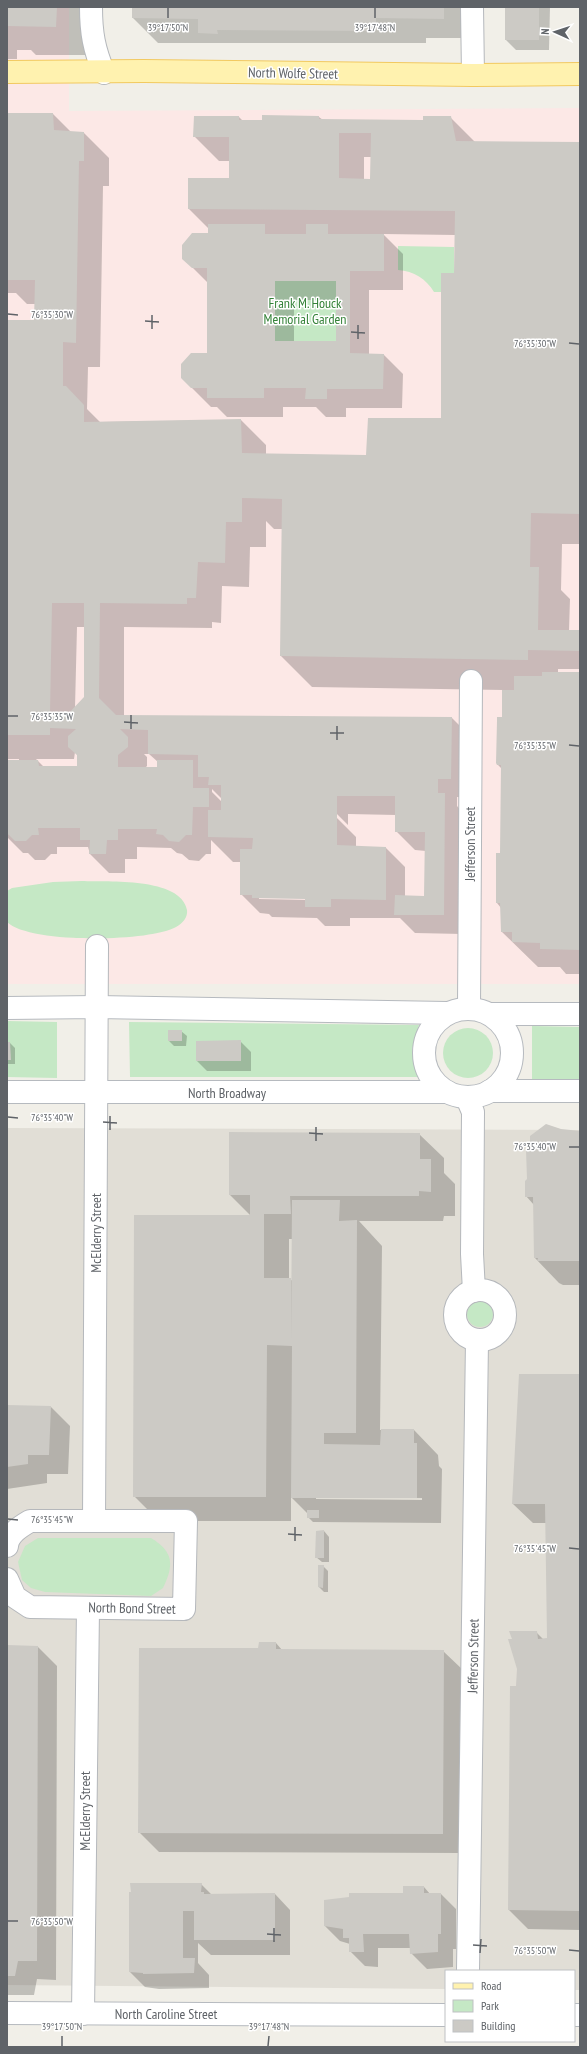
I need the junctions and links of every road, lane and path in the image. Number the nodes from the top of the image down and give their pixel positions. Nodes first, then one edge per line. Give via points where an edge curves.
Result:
1 (91, 7) edge
2 (472, 7) edge
3 (7, 72) edge
4 (104, 73) junction
5 (580, 74) edge
6 (473, 75) junction
7 (472, 681) dead end
8 (97, 946) dead end
9 (97, 1007) junction
10 (7, 1008) edge
11 (469, 1008) junction
12 (447, 1013) junction
13 (490, 1014) junction
14 (580, 1014) edge
15 (490, 1091) junction
16 (580, 1091) edge
17 (7, 1092) edge
18 (96, 1093) junction
19 (457, 1095) junction
20 (474, 1291) junction
21 (477, 1341) junction
22 (94, 1521) junction
23 (7, 1546) edge
24 (7, 1579) edge
25 (88, 1608) junction
26 (468, 1970) edge
27 (7, 2013) edge
28 (83, 2014) junction
29 (445, 2015) edge

1 - 4 street via 94,48
2 - 6 street
3 - 4 main road, North Wolfe Street
4 - 6 main road, North Wolfe Street via 144,71
5 - 6 main road, North Wolfe Street
7 - 11 street, Jefferson Street
8 - 9 street, McElderry Street
9 - 10 street
9 - 12 street
9 - 18 street, McElderry Street
11 - 12 street
11 - 13 street
12 - 19 street via 435,1022 427,1035 423,1050 431,1078 440,1088
13 - 14 street
13 - 15 street via 502,1024 510,1037 513,1052 504,1079
15 - 16 street
15 - 19 street via 481,1096
17 - 18 street, North Broadway
18 - 19 street, North Broadway
18 - 22 street, McElderry Street
19 - 20 street via 473,1112
20 - 21 street via 467,1294 457,1305 455,1321 463,1334
20 - 21 street via 492,1293 503,1305 505,1314 504,1323 494,1336
21 - 26 street, Jefferson Street
22 - 23 street, North Bond Street via 30,1521 19,1527 8,1540
22 - 25 street, North Bond Street via 186,1521 184,1609
24 - 25 street, North Bond Street via 15,1598 30,1607
25 - 28 street, McElderry Street
27 - 28 street, North Caroline Street
28 - 29 street, North Caroline Street

